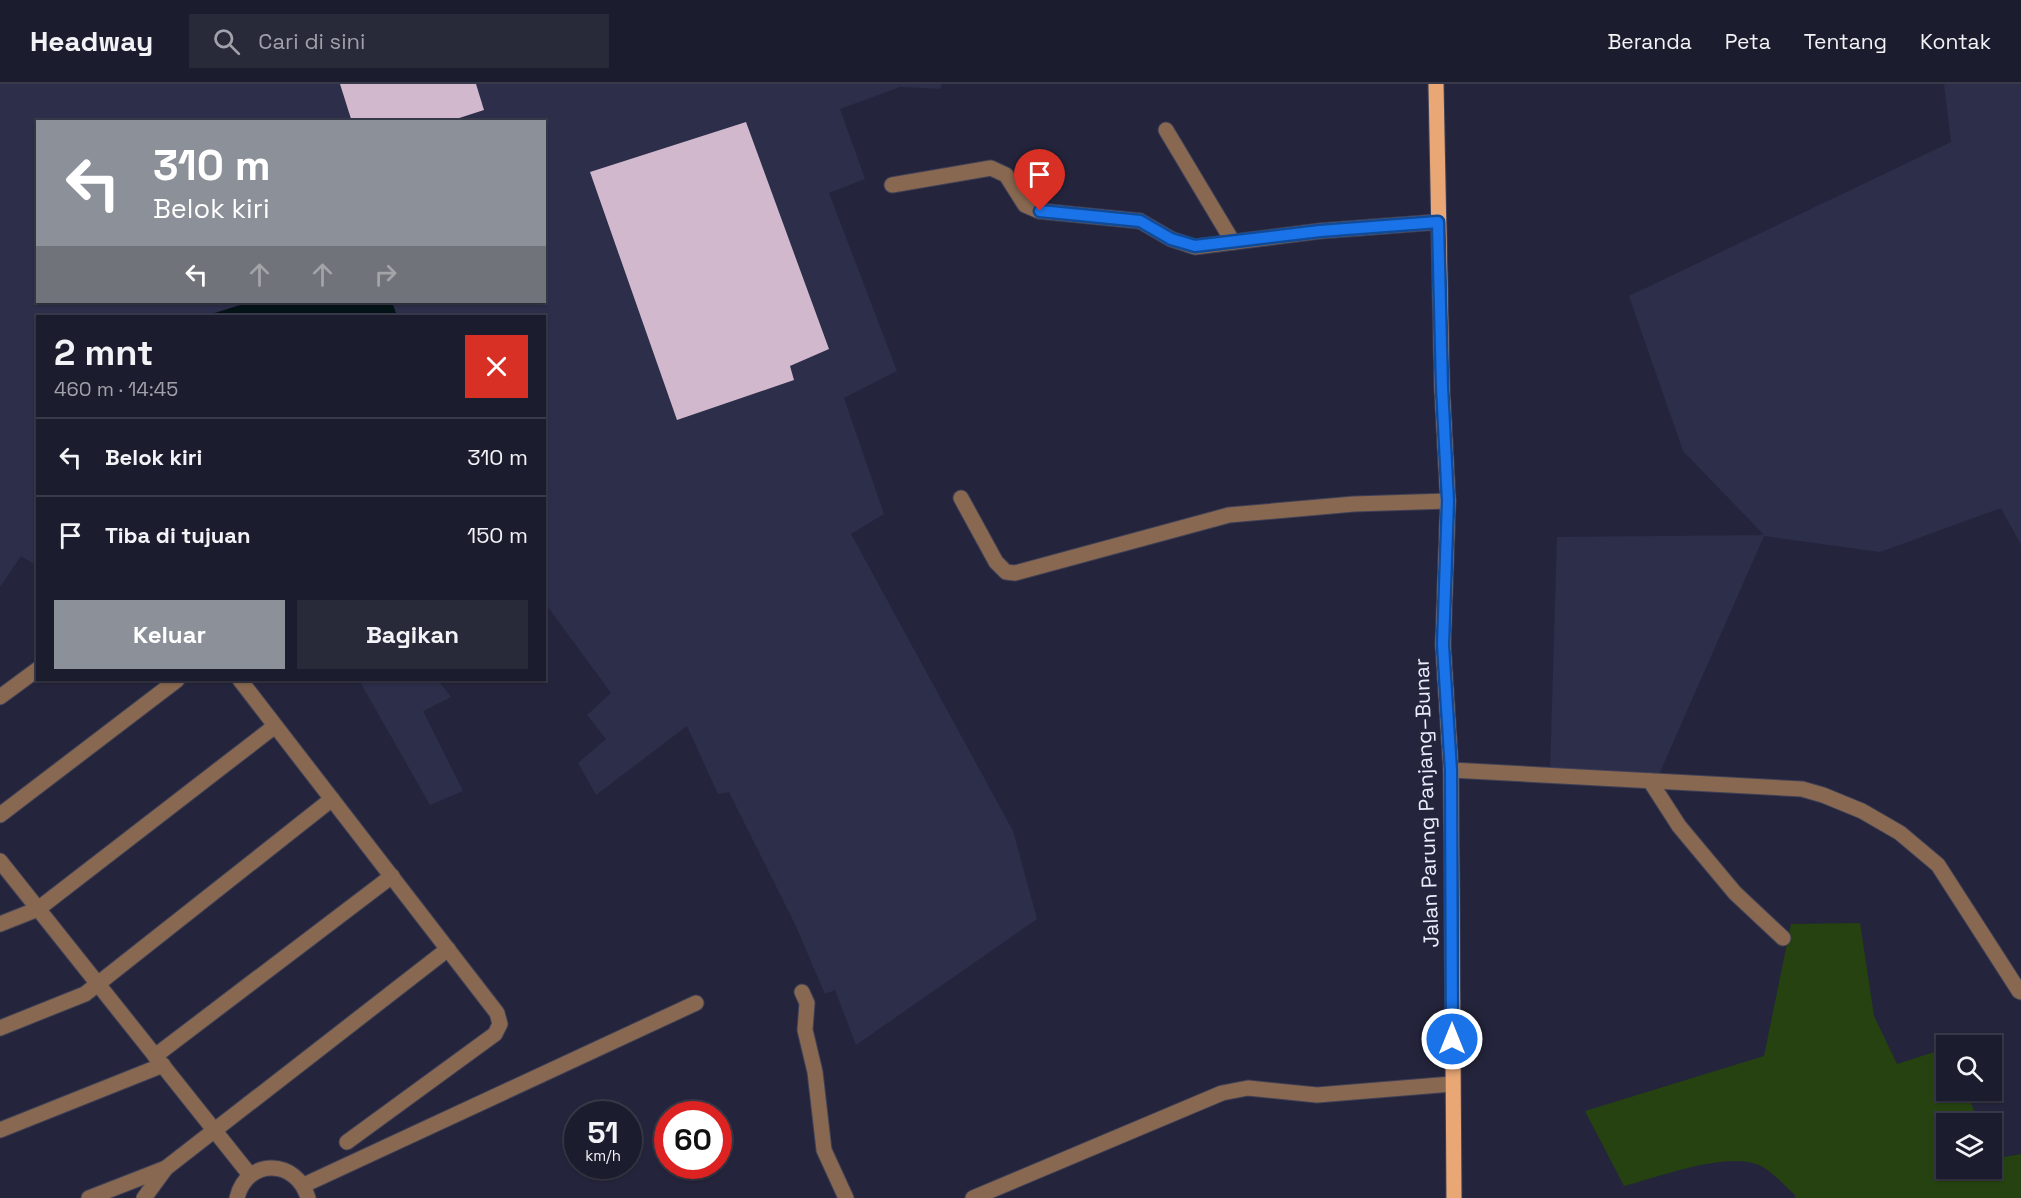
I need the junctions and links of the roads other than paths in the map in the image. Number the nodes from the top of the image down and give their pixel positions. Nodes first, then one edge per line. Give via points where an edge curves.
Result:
1 (1436, 84) edge
2 (1166, 130) dead end
3 (892, 185) dead end
4 (1438, 222) junction
5 (1233, 242) junction
6 (961, 498) dead end
7 (1448, 501) junction
8 (36, 670) edge
9 (176, 681) edge
10 (241, 681) edge
11 (0, 697) edge
12 (275, 726) junction
13 (1451, 770) junction
14 (1650, 781) junction
15 (332, 799) junction
16 (0, 815) edge
17 (0, 861) edge
18 (392, 876) junction
19 (38, 909) junction
20 (0, 924) edge
21 (1782, 938) dead end
22 (448, 949) junction
23 (98, 983) junction
24 (802, 992) dead end
25 (2021, 992) edge
26 (696, 1003) dead end
27 (0, 1028) edge
28 (159, 1060) junction
29 (1452, 1084) junction
30 (0, 1130) edge
31 (215, 1131) junction
32 (347, 1142) dead end
33 (166, 1168) junction
34 (250, 1175) junction
35 (306, 1191) edge
36 (89, 1198) edge
37 (144, 1198) edge
38 (237, 1198) edge
39 (846, 1198) edge
40 (973, 1198) edge
41 (1454, 1198) edge

1 - 4 main road, Jalan Parung Panjang–Bunar
2 - 5 street
3 - 5 street via 991,168 1006,175 1025,205 1040,211 1140,221 1171,239 1195,246
4 - 5 street
4 - 7 main road, Jalan Parung Panjang–Bunar
6 - 7 street via 996,562 1006,572 1015,573 1229,515 1354,504
7 - 13 main road, Jalan Parung Panjang–Bunar via 1443,645
8 - 11 street
9 - 16 street
10 - 12 street
12 - 15 street
12 - 19 street
13 - 14 street
13 - 29 main road, Jalan Parung Panjang–Bunar
14 - 21 street via 1679,826 1735,892
14 - 25 street via 1802,789 1862,811 1900,833 1938,865
15 - 18 street
15 - 23 street
17 - 19 street
18 - 22 street
18 - 28 street
19 - 20 street
19 - 23 street
22 - 31 street
22 - 32 street via 497,1013 500,1024 495,1034
23 - 27 street via 85,994
23 - 28 street
24 - 39 street via 807,1003 806,1030 824,1150
26 - 35 street
28 - 30 street
28 - 31 street
29 - 40 street via 1317,1095 1248,1088 1222,1093
29 - 41 main road, Jalan Parung Panjang–Bunar
31 - 33 street
31 - 34 street
33 - 36 street
33 - 37 street
34 - 35 street via 273,1167 285,1170 296,1176
34 - 38 street

